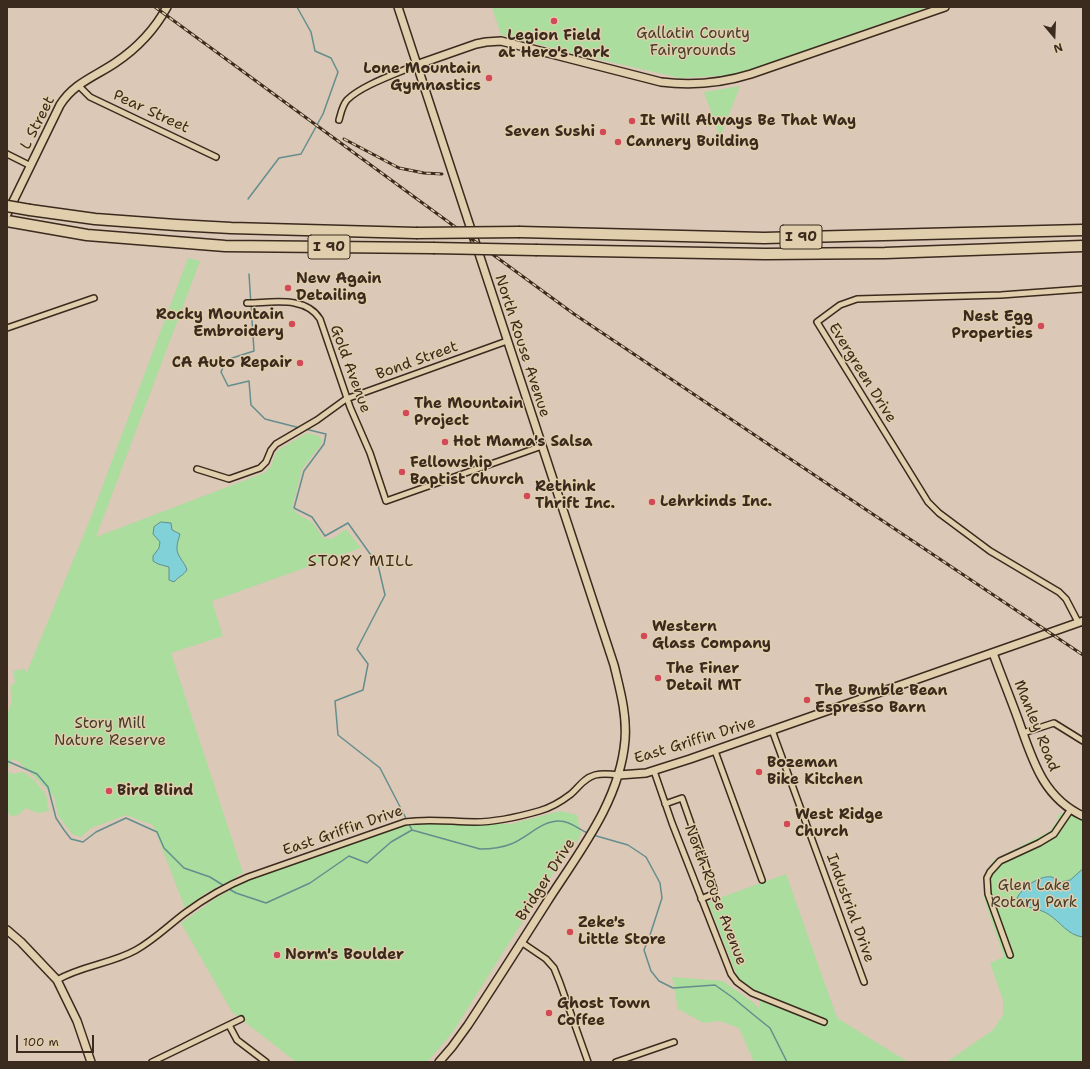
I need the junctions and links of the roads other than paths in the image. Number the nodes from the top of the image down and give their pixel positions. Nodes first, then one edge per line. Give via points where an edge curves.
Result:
1 (167, 7) edge
2 (398, 7) edge
3 (945, 7) edge
4 (416, 65) junction
5 (79, 86) junction
6 (339, 120) dead end
7 (7, 154) edge
8 (216, 156) dead end
9 (31, 166) junction
10 (7, 206) edge
11 (7, 214) edge
12 (7, 221) edge
13 (1083, 230) edge
14 (1083, 246) edge
15 (1083, 289) edge
16 (94, 298) dead end
17 (247, 303) dead end
18 (7, 328) edge
19 (507, 341) junction
20 (347, 399) junction
21 (542, 446) junction
22 (197, 469) dead end
23 (1080, 622) edge
24 (993, 653) junction
25 (621, 694) joint
26 (772, 730) junction
27 (1023, 733) junction
28 (1083, 741) edge
29 (715, 751) junction
30 (654, 771) junction
31 (619, 775) junction
32 (665, 804) junction
33 (1071, 809) junction
34 (1083, 816) edge
35 (762, 880) dead end
36 (701, 899) junction
37 (7, 930) edge
38 (522, 942) junction
39 (1010, 955) dead end
40 (57, 980) junction
41 (864, 982) dead end
42 (241, 1019) dead end
43 (824, 1022) dead end
44 (229, 1025) junction
45 (674, 1042) dead end
46 (91, 1062) edge
47 (152, 1062) edge
48 (266, 1062) edge
49 (439, 1062) edge
50 (588, 1062) edge
51 (616, 1062) edge

1 - 5 main road, L Street via 151,31 116,63
2 - 4 main road, North Rouse Avenue
3 - 4 main road via 782,64 716,82 678,84 646,79 495,41 476,44
4 - 6 street via 357,93 346,101
4 - 19 main road, North Rouse Avenue
5 - 8 street, Pear Street via 90,97
5 - 9 main road, L Street via 66,95
7 - 9 street
9 - 11 main road, L Street
10 - 13 highway, I 90, bridge via 95,219 176,225 416,233 520,232 764,238
12 - 14 highway, I 90, bridge via 87,235 225,246 765,254 885,253
15 - 23 street, Evergreen Drive via 1001,295 856,299 840,305 817,322 928,502 990,551 1059,592
16 - 18 street
17 - 20 street, Gold Avenue via 292,302 308,307 316,313 320,318
19 - 20 street, Bond Street
19 - 21 main road, North Rouse Avenue
20 - 21 street, Gold Avenue via 370,453 386,501
20 - 22 street, Bond Street via 275,445 260,468 228,479
21 - 25 main road, North Rouse Avenue via 614,665
23 - 24 main road, East Griffin Drive
24 - 26 main road, East Griffin Drive
24 - 27 main road, Manley Road
25 - 31 main road, Bridger Drive via 625,738
26 - 29 main road, East Griffin Drive
26 - 41 street, Industrial Drive
27 - 28 street via 1054,723
27 - 33 main road, Manley Road via 1039,775 1056,797
29 - 30 main road, East Griffin Drive
29 - 35 street
30 - 31 main road, East Griffin Drive
30 - 32 street, North Rouse Avenue
31 - 38 main road, Bridger Drive via 595,827
31 - 40 street, East Griffin Drive via 603,773 593,776 559,802 504,820 412,820 248,877 185,913 136,950 117,959 75,970
32 - 36 street, North Rouse Avenue
32 - 36 street via 682,798 714,889 713,894
33 - 34 main road, Manley Road
33 - 39 street via 1054,834 1000,861 987,878 988,894
36 - 43 street, North Rouse Avenue via 727,966 737,982 752,993
37 - 40 main road
38 - 49 main road, Bridger Drive via 468,1025
38 - 50 street via 554,968
40 - 46 main road via 77,1021
42 - 44 street
44 - 47 street
44 - 48 street via 237,1040
45 - 51 street

